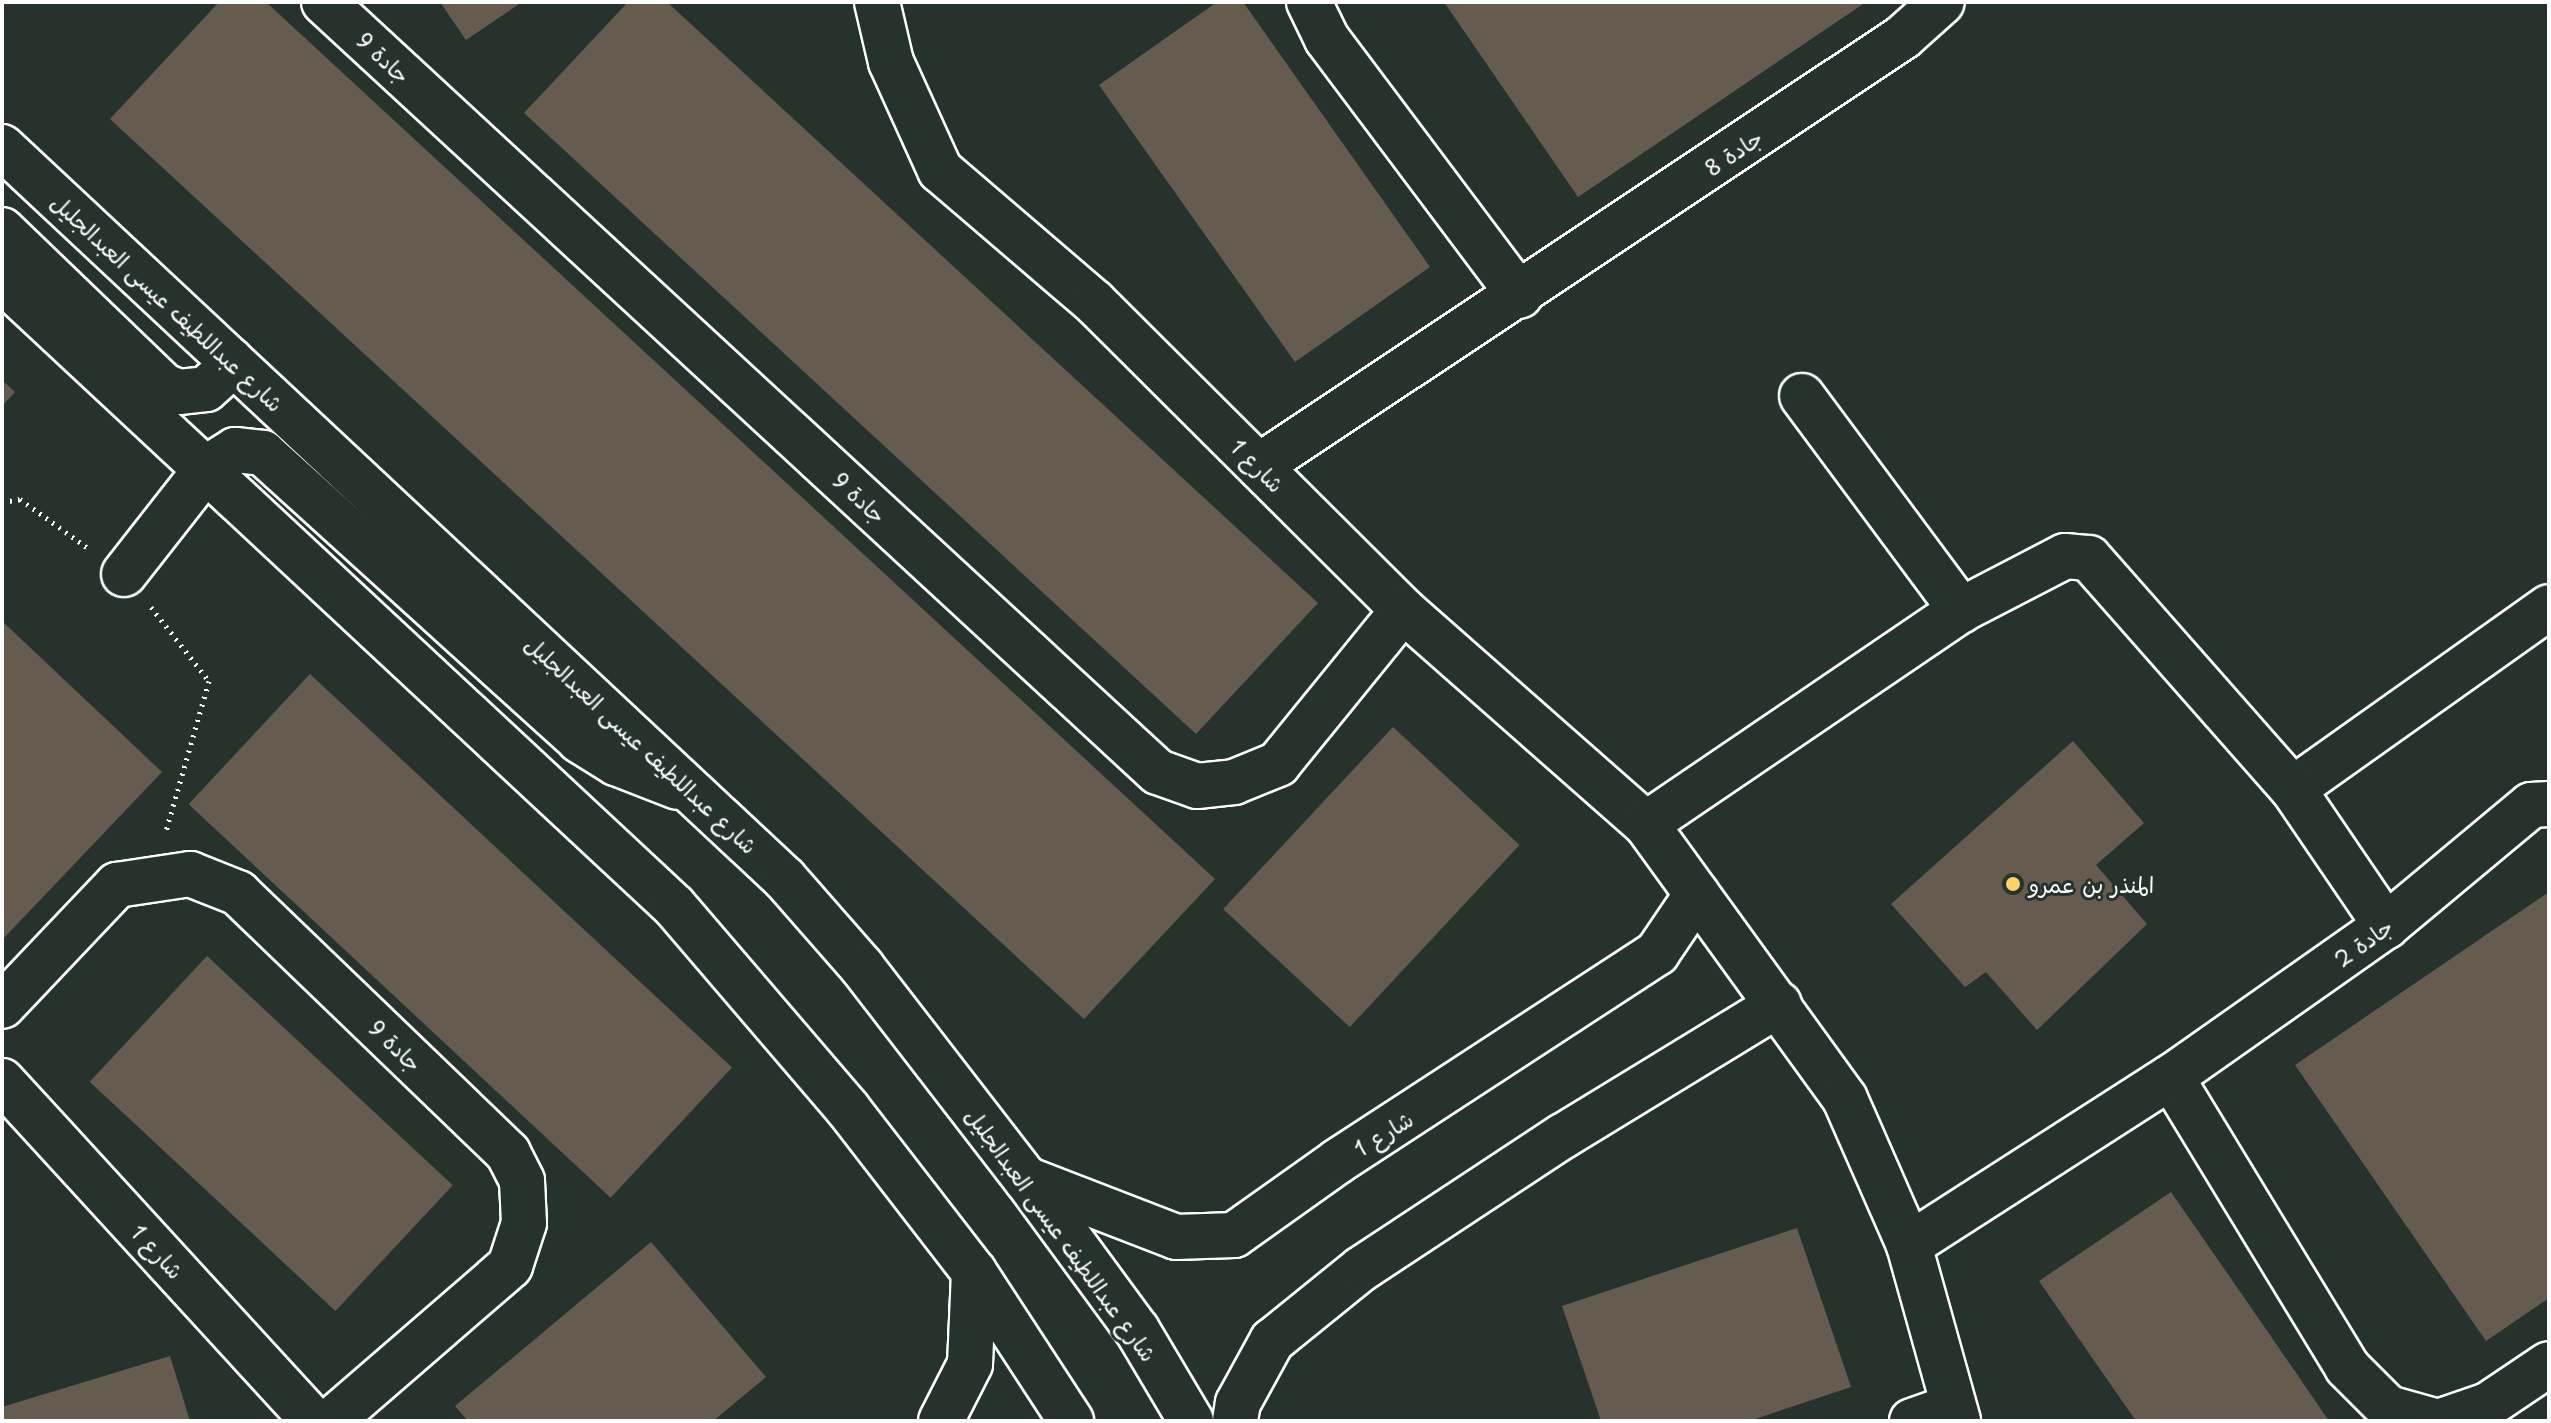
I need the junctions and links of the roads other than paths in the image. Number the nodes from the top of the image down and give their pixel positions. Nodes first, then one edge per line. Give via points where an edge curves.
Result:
1 (324, 2) edge
2 (877, 2) edge
3 (1309, 2) edge
4 (1942, 2) edge
5 (2, 147) edge
6 (2, 230) edge
7 (2, 280) edge
8 (1520, 296) junction
9 (230, 360) junction
10 (1802, 396) dead end
11 (1259, 466) junction
12 (208, 467) junction
13 (124, 574) road end
14 (2549, 607) edge
15 (1403, 610) junction
16 (1961, 610) junction
17 (2293, 789) junction
18 (696, 792) junction
19 (2549, 804) edge
20 (1646, 824) junction
21 (1697, 894) junction
22 (2386, 926) junction
23 (1779, 1004) junction
24 (2, 1006) edge
25 (2171, 1077) junction
26 (2, 1081) edge
27 (1026, 1179) junction
28 (1909, 1245) junction
29 (974, 1272) junction
30 (2549, 1364) edge
31 (1941, 1416) edge
32 (314, 1421) edge
33 (331, 1421) edge
34 (941, 1421) edge
35 (1071, 1421) edge
36 (1191, 1421) edge
37 (1235, 1421) edge
38 (2435, 1421) edge
39 (2441, 1421) edge

1 - 15 street, جادة 9 via 1158,772 1197,786 1234,782 1278,764
2 - 11 street, شارع 1 via 891,62 940,170 1094,302
3 - 8 street via 1327,39
4 - 8 street, جادة 8 via 1903,37
5 - 9 street, شارع عبداللطيف عيسى العبدالجليل
6 - 9 street via 164,386 179,392 206,389 217,382
7 - 12 street
8 - 11 street, جادة 8
9 - 18 street, شارع عبداللطيف عيسى العبدالجليل
10 - 16 street
11 - 15 street, شارع 1
12 - 13 street
12 - 18 street via 235,450 263,453 579,740 655,781
12 - 29 street via 674,906 848,1109
14 - 17 street
15 - 20 street, شارع 1
16 - 17 street via 2065,556 2089,558
16 - 20 street
17 - 22 street
18 - 27 street, شارع عبداللطيف عيسى العبدالجليل via 785,879 862,967
19 - 22 street, جادة 2 via 2531,805
20 - 21 street, شارع 1
21 - 23 street, شارع 1
21 - 27 street, شارع 1 via 1657,953 1234,1235 1176,1237
22 - 25 street, جادة 2
23 - 28 street, شارع 1 via 1845,1099
23 - 37 street via 1563,1136 1361,1269 1272,1341 1238,1403
24 - 33 street, جادة 9 via 117,885 190,874 238,893 508,1153 522,1181 524,1223 510,1266
25 - 28 street, جادة 2
25 - 38 street via 2347,1367 2388,1408
26 - 32 street, شارع 1
27 - 36 street, شارع عبداللطيف عيسى العبدالجليل via 1137,1330
28 - 31 street, شارع 1
29 - 34 street via 970,1364
29 - 35 street
30 - 39 street via 2488,1405

